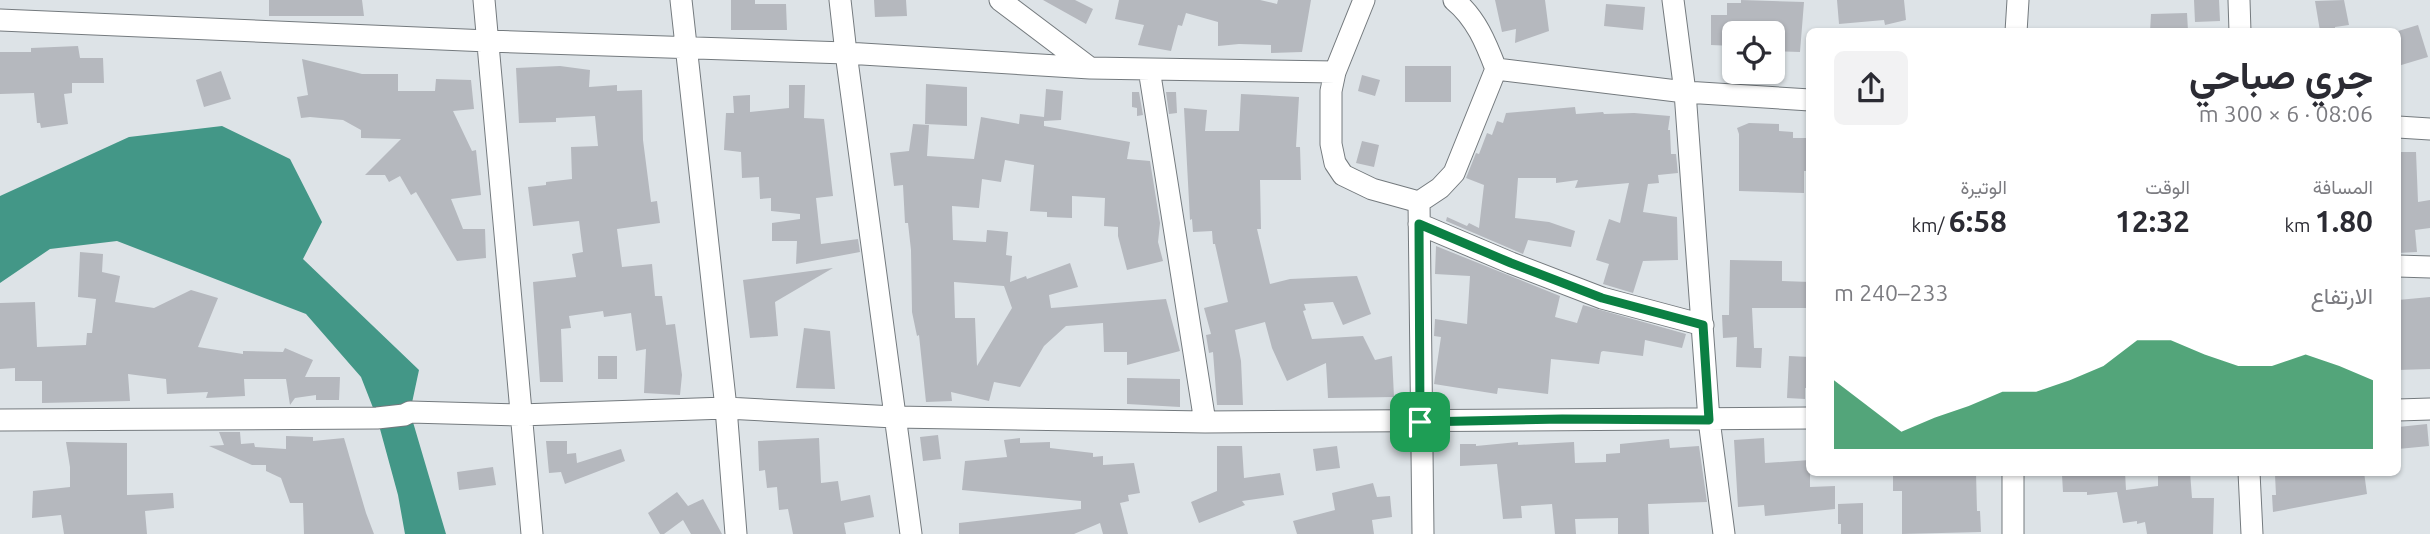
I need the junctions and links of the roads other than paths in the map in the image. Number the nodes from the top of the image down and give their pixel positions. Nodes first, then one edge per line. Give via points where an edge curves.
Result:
1 (484, 0) edge
2 (681, 0) edge
3 (840, 0) edge
4 (1000, 0) edge
5 (1364, 0) edge
6 (1454, 0) edge
7 (1673, 0) edge
8 (2018, 0) edge
9 (2239, 0) edge
10 (0, 20) edge
11 (2016, 28) edge
12 (2240, 28) edge
13 (488, 41) junction
14 (687, 48) junction
15 (846, 53) junction
16 (1090, 68) junction
17 (1149, 69) junction
18 (1496, 69) junction
19 (1335, 72) junction
20 (1685, 92) junction
21 (1806, 100) edge
22 (2401, 127) edge
23 (2430, 129) edge
24 (1419, 202) junction
25 (1419, 224) junction
26 (2401, 266) edge
27 (2430, 267) edge
28 (1703, 325) junction
29 (726, 408) junction
30 (2430, 409) edge
31 (2401, 411) edge
32 (520, 415) junction
33 (894, 417) junction
34 (1806, 418) edge
35 (0, 420) edge
36 (1709, 420) junction
37 (1205, 422) junction
38 (1420, 422) junction
39 (2013, 476) edge
40 (2249, 476) edge
41 (532, 534) edge
42 (736, 534) edge
43 (911, 534) edge
44 (1423, 534) edge
45 (1724, 534) edge
46 (2013, 534) edge
47 (2252, 534) edge

1 - 13 street
2 - 14 street
3 - 15 street
4 - 16 street
5 - 19 street
6 - 18 street via 1469,12
7 - 20 street
8 - 11 street
9 - 12 street
10 - 13 street
13 - 14 street
13 - 32 street
14 - 15 street
14 - 29 street
15 - 16 street
15 - 33 street
16 - 17 street
17 - 19 street
17 - 37 street
18 - 20 street
18 - 24 street via 1454,173
19 - 24 street via 1331,91 1335,163 1343,175 1372,189
20 - 21 street
20 - 28 street
22 - 23 street
24 - 25 street
25 - 28 street via 1602,298
25 - 38 street
26 - 27 street
28 - 36 street
29 - 32 street
29 - 33 street
29 - 42 street
30 - 31 street
32 - 35 street via 410,412 377,418
32 - 41 street
33 - 37 street
33 - 43 street
34 - 36 street
36 - 38 street
36 - 45 street
37 - 38 street
38 - 44 street
39 - 46 street
40 - 47 street

